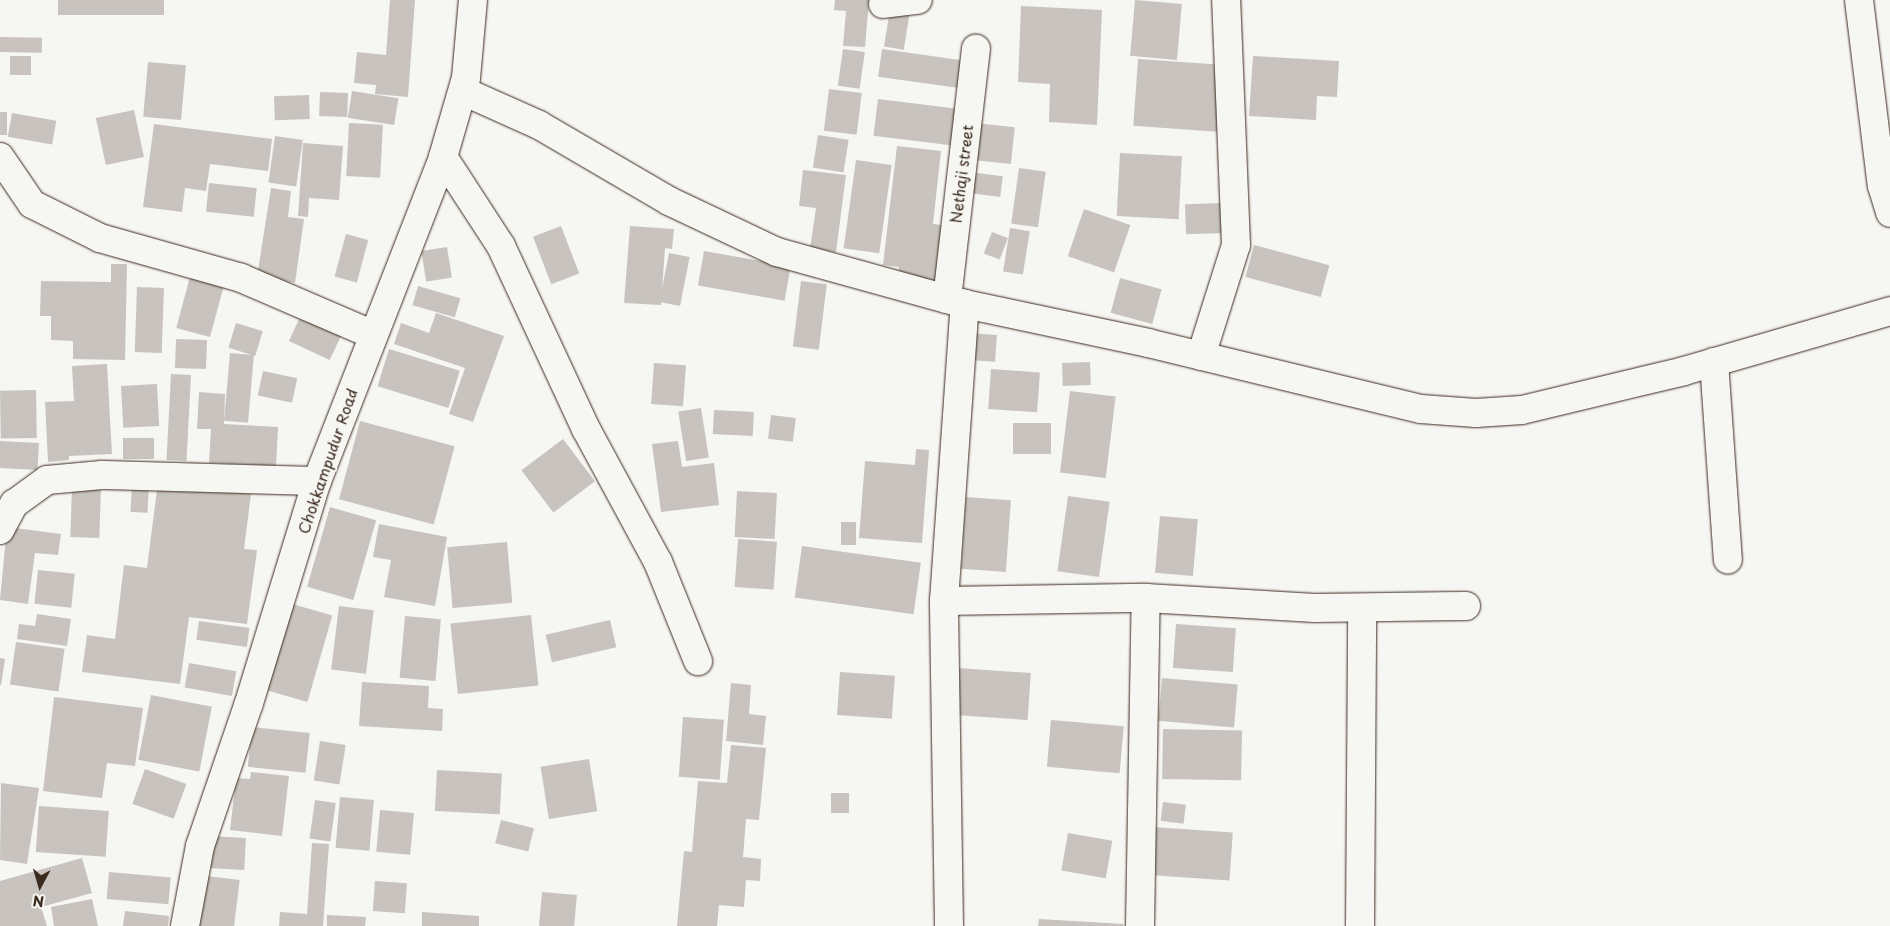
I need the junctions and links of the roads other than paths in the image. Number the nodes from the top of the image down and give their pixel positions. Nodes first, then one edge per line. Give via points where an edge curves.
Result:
1 (473, 0) edge
2 (918, 0) edge
3 (1226, 0) edge
4 (1859, 0) edge
5 (883, 4) dead end
6 (976, 49) dead end
7 (462, 91) junction
8 (0, 157) edge
9 (443, 157) junction
10 (1890, 213) edge
11 (956, 302) junction
12 (1890, 311) edge
13 (371, 334) junction
14 (1201, 356) junction
15 (1714, 362) junction
16 (317, 480) junction
17 (0, 530) edge
18 (1728, 560) dead end
19 (1146, 598) junction
20 (944, 601) junction
21 (1466, 606) dead end
22 (1362, 608) junction
23 (698, 661) dead end
24 (185, 926) edge
25 (949, 926) edge
26 (1140, 926) edge
27 (1360, 926) edge

1 - 7 street, Chokkampudur Road
2 - 5 street
3 - 14 street via 1236,245
4 - 10 street via 1882,186
6 - 11 street, Nethaji street
7 - 9 street, Chokkampudur Road
7 - 11 street via 539,125 669,201 777,252
8 - 13 street via 32,204 100,238 241,278
9 - 13 street, Chokkampudur Road
9 - 23 street via 501,246 586,429 658,562
11 - 14 street
11 - 20 street, Nethaji street
12 - 15 street
13 - 16 street, Chokkampudur Road
14 - 15 street via 1421,409 1476,413 1522,410
15 - 18 street
16 - 17 street via 102,475 47,480 14,504
16 - 24 street, Chokkampudur Road via 255,684 200,846
19 - 20 street
19 - 22 street
19 - 26 street
20 - 25 street, Nethaji street
21 - 22 street
22 - 27 street

